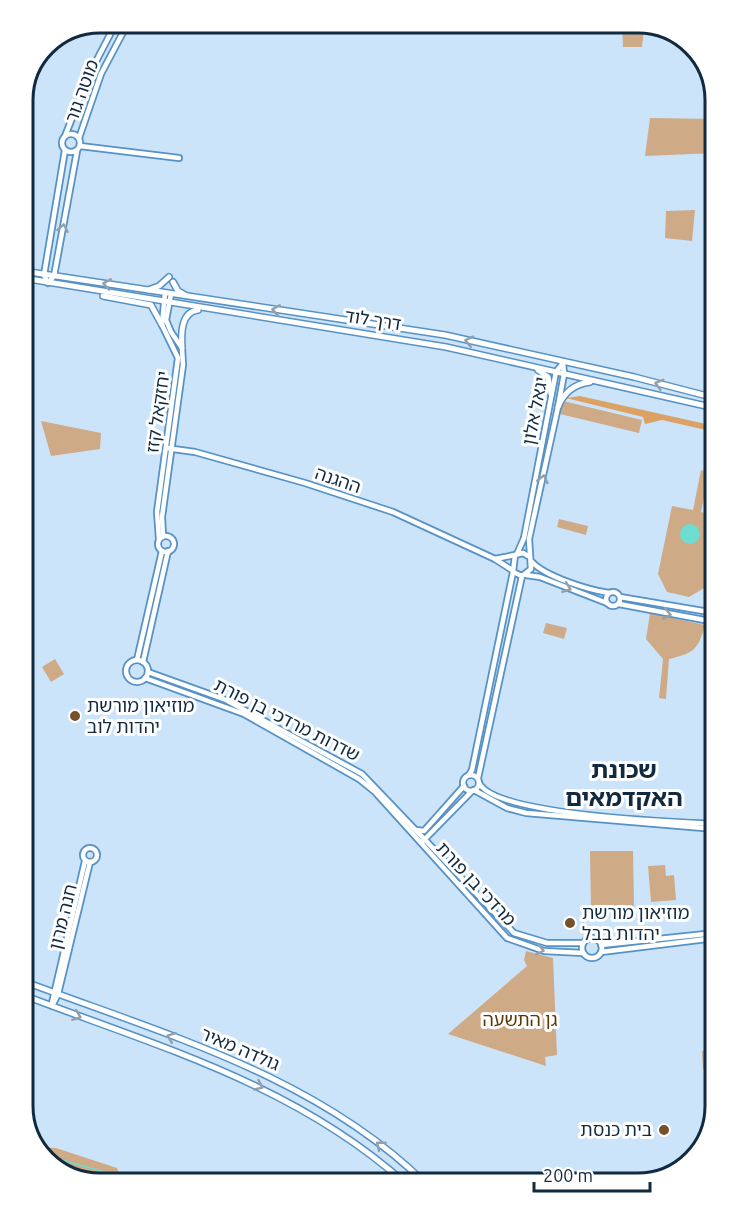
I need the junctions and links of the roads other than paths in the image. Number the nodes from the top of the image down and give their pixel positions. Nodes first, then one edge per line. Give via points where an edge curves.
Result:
1 (110, 33) edge
2 (122, 33) edge
3 (65, 136) junction
4 (79, 138) junction
5 (78, 148) junction
6 (65, 150) junction
7 (179, 158) dead end
8 (33, 272) edge
9 (45, 274) junction
10 (54, 276) junction
11 (33, 280) edge
12 (48, 283) junction
13 (66, 286) junction
14 (146, 290) junction
15 (168, 294) junction
16 (186, 296) junction
17 (166, 303) junction
18 (210, 310) junction
19 (162, 325) junction
20 (182, 348) junction
21 (563, 363) junction
22 (532, 366) junction
23 (556, 372) junction
24 (564, 374) junction
25 (593, 382) junction
26 (551, 394) junction
27 (705, 395) edge
28 (705, 406) edge
29 (558, 407) junction
30 (169, 448) junction
31 (161, 537) junction
32 (162, 551) junction
33 (168, 551) junction
34 (516, 555) junction
35 (495, 559) junction
36 (531, 560) junction
37 (512, 571) junction
38 (524, 575) junction
39 (609, 593) junction
40 (620, 597) junction
41 (607, 603) junction
42 (619, 604) junction
43 (705, 611) edge
44 (705, 620) edge
45 (140, 661) junction
46 (147, 672) junction
47 (145, 678) junction
48 (468, 775) junction
49 (479, 780) junction
50 (464, 786) junction
51 (473, 790) junction
52 (705, 824) edge
53 (705, 828) edge
54 (416, 830) junction
55 (423, 842) junction
56 (88, 861) dead end
57 (705, 934) edge
58 (705, 939) edge
59 (583, 943) junction
60 (602, 945) junction
61 (601, 952) junction
62 (583, 953) junction
63 (33, 985) edge
64 (55, 993) junction
65 (33, 999) edge
66 (51, 1006) junction
67 (392, 1173) edge
68 (411, 1173) edge

1 - 3 street, מוטה גור
2 - 4 street, מוטה גור via 101,74
3 - 4 street
3 - 6 street
4 - 5 street
5 - 6 street via 71,153
5 - 7 street
10 -> 5 street, מוטה גור
6 - 9 street
8 - 9 main road, דרך לוד
9 - 10 main road, דרך לוד
9 - 12 street
10 - 12 street
14 -> 10 main road, דרך לוד
11 - 12 main road, דרך לוד
12 - 13 main road, דרך לוד
13 - 17 main road, דרך לוד
13 - 19 main road via 151,305
14 - 15 main road, דרך לוד
14 - 16 main road via 171,279
15 - 16 main road, דרך לוד
15 - 17 street, יחזקאל קזז
21 -> 16 main road, דרך לוד via 445,335
17 - 18 main road, דרך לוד
17 - 19 street, יחזקאל קזז
17 - 20 street, יחזקאל קזז via 168,327
18 - 20 main road via 190,311 185,316
18 - 22 main road, דרך לוד via 446,347
19 - 30 street, יחזקאל קזז via 178,358
20 - 30 street, יחזקאל קזז via 183,365
21 - 23 street, יגאל אלון
21 - 24 street, יגאל אלון
27 -> 21 main road, דרך לוד
22 - 23 main road, דרך לוד
22 - 26 main road via 548,377
23 - 24 main road, דרך לוד
23 - 26 street, יגאל אלון
24 - 25 main road, דרך לוד
24 - 29 street, יגאל אלון
25 - 28 main road, דרך לוד
25 - 29 main road via 573,387
26 - 34 street, יגאל אלון via 524,538
36 -> 29 street, יגאל אלון via 529,539
30 - 31 street, יחזקאל קזז via 157,512
30 - 35 street, ההגנה via 305,483 393,512
31 - 32 street via 158,545
31 - 33 street via 173,540
32 - 33 street
32 - 45 street
33 - 45 street
34 - 35 street
34 - 36 street
34 - 37 street, יגאל אלון
35 - 37 street, ההגנה
36 - 38 street
36 - 39 street via 547,573
37 - 38 street, ההגנה
37 - 48 street
38 -> 41 street, ההגנה
38 - 49 street
39 - 40 street
39 - 41 street
40 - 42 street
40 - 43 street
41 - 42 street via 613,607
42 -> 44 street
45 - 46 street
45 - 47 street via 127,666 128,676 136,681
46 - 47 street
46 - 54 street, שדרות מרדכי בן פורת via 226,700 328,753 375,785
47 - 55 street, שדרות מרדכי בן פורת via 243,714 359,779
48 - 49 street
48 - 50 street
49 - 51 street
49 - 52 street via 484,789 498,797 535,808
50 - 51 street
50 - 54 street via 424,831
51 - 53 street via 526,813
51 - 55 street
54 - 55 street, שדרות מרדכי בן פורת
55 - 59 street via 514,933 547,944
55 -> 62 street, מרדכי בן פורת via 507,938 544,951
56 - 64 street, חנה מרון
57 - 60 street
58 - 61 street
59 - 60 street via 595,938
59 - 62 street
60 - 61 street
61 - 62 street via 594,957
63 - 64 main road, גולדה מאיר
64 - 66 street, חנה מרון
68 -> 64 main road, גולדה מאיר via 359,1129 294,1088 240,1063
65 - 66 main road, גולדה מאיר
66 -> 67 main road, גולדה מאיר via 280,1096 344,1134

